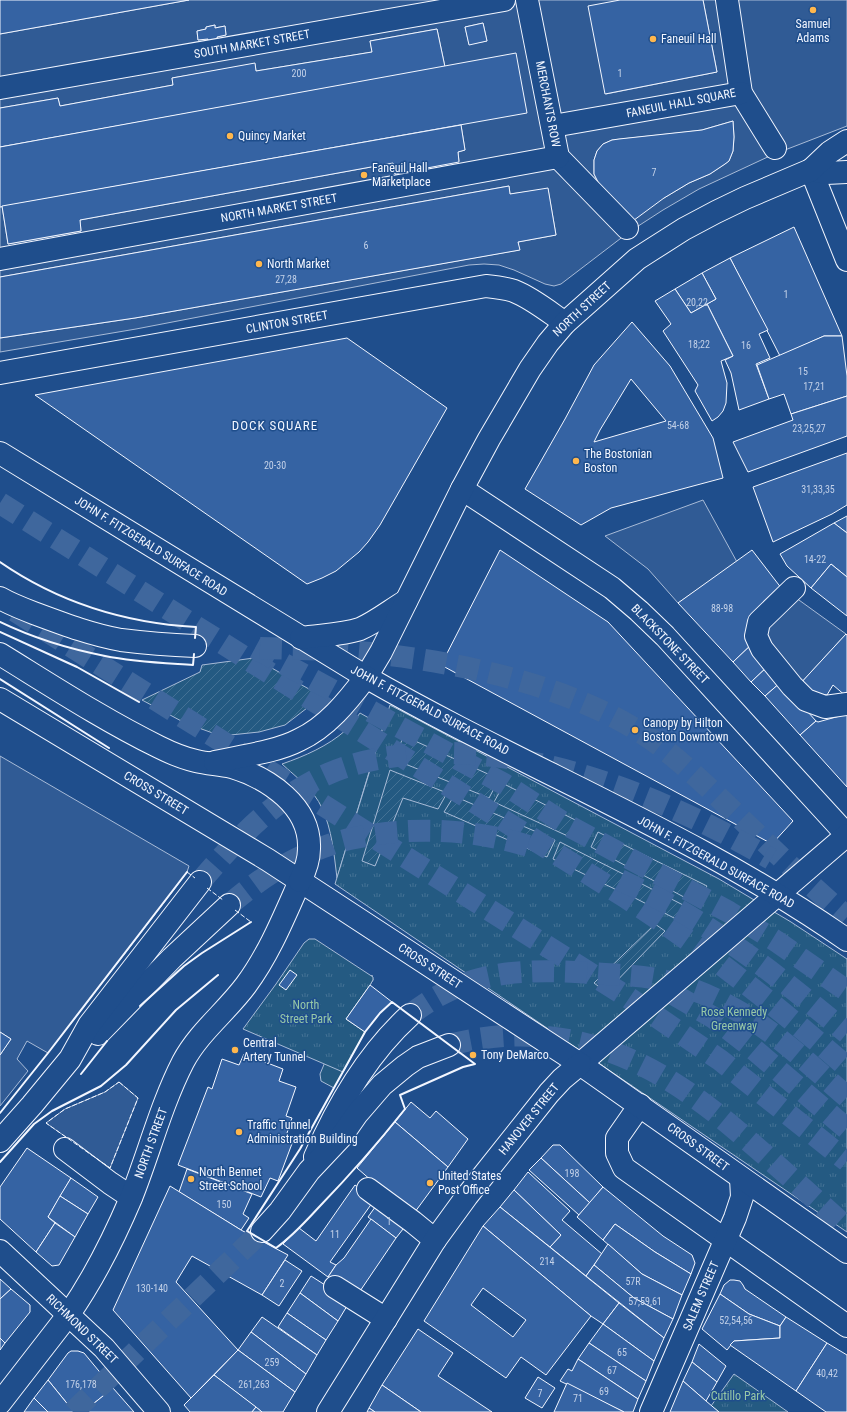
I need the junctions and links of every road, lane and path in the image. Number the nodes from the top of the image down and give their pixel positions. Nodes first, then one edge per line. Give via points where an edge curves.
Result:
1 (504, 0) edge
2 (527, 0) edge
3 (726, 0) edge
4 (0, 88) edge
5 (741, 93) junction
6 (553, 126) junction
7 (847, 141) edge
8 (774, 148) dead end
9 (558, 156) junction
10 (811, 170) junction
11 (847, 172) edge
12 (627, 228) dead end
13 (0, 259) edge
14 (847, 260) edge
15 (565, 323) junction
16 (0, 373) edge
17 (0, 453) edge
18 (462, 489) junction
19 (794, 588) dead end
20 (0, 598) edge
21 (407, 600) junction
22 (301, 638) junction
23 (194, 646) dead end
24 (0, 654) edge
25 (366, 678) junction
26 (0, 699) edge
27 (847, 704) edge
28 (210, 763) junction
29 (847, 835) edge
30 (300, 881) junction
31 (200, 882) tunnel mouth
32 (778, 894) junction
33 (229, 905) tunnel mouth
34 (847, 940) edge
35 (410, 1015) tunnel mouth
36 (449, 1045) tunnel mouth
37 (70, 1059) junction
38 (580, 1064) junction
39 (640, 1105) junction
40 (0, 1141) edge
41 (65, 1149) dead end
42 (309, 1171) junction
43 (741, 1178) junction
44 (368, 1189) dead end
45 (131, 1197) junction
46 (262, 1231) tunnel mouth
47 (434, 1240) junction
48 (725, 1240) junction
49 (0, 1250) edge
50 (847, 1252) edge
51 (335, 1288) dead end
52 (69, 1314) junction
53 (386, 1319) junction
54 (847, 1326) edge
55 (0, 1403) edge
56 (159, 1412) edge
57 (328, 1412) edge
58 (651, 1412) edge

1 - 4 main road, SOUTH MARKET STREET
2 - 6 main road, MERCHANTS ROW
3 - 5 main road, FANEUIL HALL SQUARE
5 - 6 main road, FANEUIL HALL SQUARE
5 - 8 main road
6 - 9 main road, MERCHANTS ROW
7 - 10 main road, NORTH STREET via 830,152
9 - 12 main road, MERCHANTS ROW
9 - 13 main road, NORTH MARKET STREET
10 - 11 main road via 826,173
10 - 14 main road
10 - 15 main road, NORTH STREET via 730,205 684,229 638,259
15 - 16 main road, CLINTON STREET via 515,291 486,286
15 - 18 main road, NORTH STREET via 530,368
17 - 22 main road, JOHN F. FITZGERALD SURFACE ROAD
18 - 21 main road, NORTH STREET
18 - 29 main road, BLACKSTONE STREET via 612,588 639,611 665,636
19 - 27 main road via 759,622 756,636 762,649 806,700 825,707
20 - 23 main road via 60,623 100,635
21 - 22 main road, NORTH STREET via 361,628 344,633
21 - 25 main road, NORTH STREET
22 - 25 main road, JOHN F. FITZGERALD SURFACE ROAD
24 - 28 main road, NORTH STREET via 72,699 175,755
25 - 28 main road, NORTH STREET via 330,720 304,738 287,745
25 - 32 main road, JOHN F. FITZGERALD SURFACE ROAD via 646,822
26 - 30 main road, CROSS STREET
28 - 30 main road, NORTH STREET via 258,777 276,788 295,808 305,826 309,848
29 - 32 main road, HANOVER STREET
30 - 38 main road, CROSS STREET
30 - 45 main road, NORTH STREET via 254,973 239,995 197,1040 184,1061
31 - 37 main road via 89,1025
32 - 34 main road, JOHN F. FITZGERALD SURFACE ROAD
32 - 38 main road, HANOVER STREET
33 - 37 main road
35 - 42 main road via 381,1045 359,1074 326,1131
36 - 42 main road via 418,1057 392,1075
37 - 40 main road
38 - 39 main road, CROSS STREET
38 - 47 main road, HANOVER STREET via 549,1093
39 - 43 main road, CROSS STREET
39 - 48 main road via 617,1138 616,1153 624,1168
41 - 45 main road
42 - 46 main road
43 - 48 main road, SALEM STREET via 742,1197
43 - 50 main road, CROSS STREET
44 - 47 main road
45 - 52 main road, NORTH STREET via 117,1230
47 - 53 main road, HANOVER STREET
48 - 54 main road
48 - 58 main road, SALEM STREET
49 - 52 main road, RICHMOND STREET
51 - 53 main road
52 - 55 main road, NORTH STREET
52 - 56 main road, RICHMOND STREET via 112,1356
53 - 57 main road, HANOVER STREET

